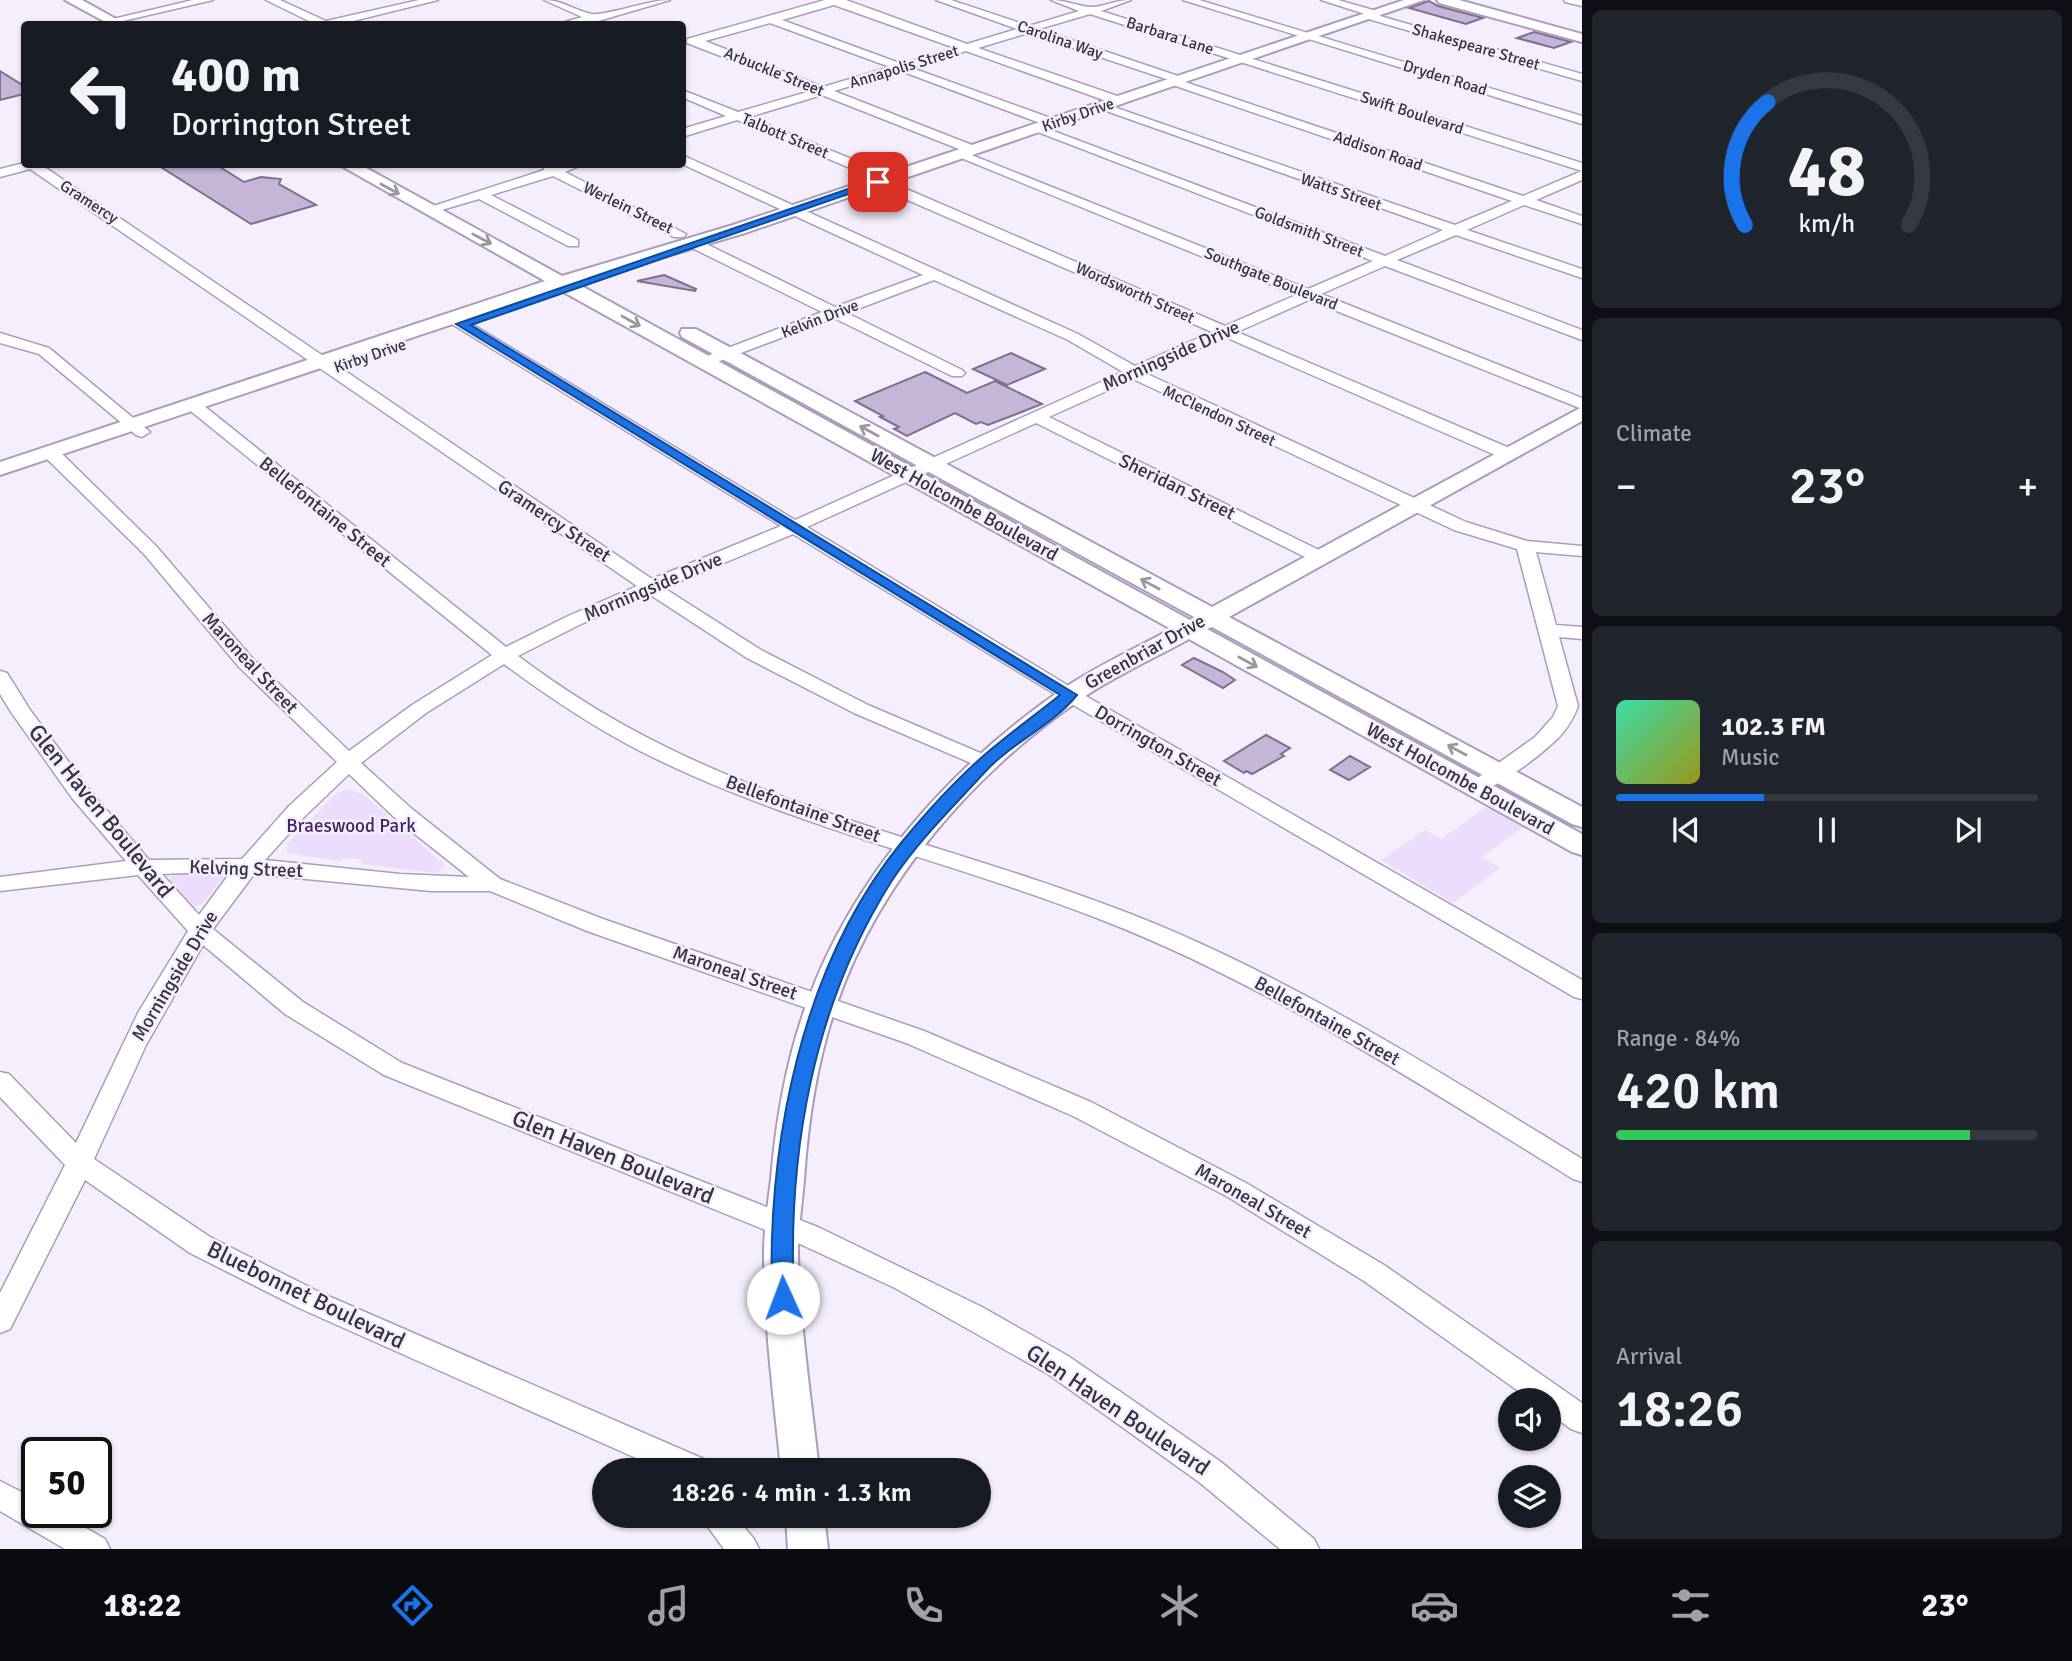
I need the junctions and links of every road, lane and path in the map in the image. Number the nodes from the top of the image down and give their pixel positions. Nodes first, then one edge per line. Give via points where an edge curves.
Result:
1 (72, 0) edge
2 (208, 0) edge
3 (271, 0) edge
4 (433, 0) edge
5 (549, 0) edge
6 (665, 0) edge
7 (941, 0) edge
8 (1056, 0) edge
9 (1126, 0) edge
10 (1188, 0) edge
11 (1326, 0) edge
12 (1417, 0) edge
13 (1444, 0) edge
14 (1569, 0) edge
15 (835, 1) edge
16 (1582, 4) edge
17 (59, 5) dead end
18 (1091, 11) junction
19 (1372, 15) junction
20 (594, 18) junction
21 (770, 19) junction
22 (89, 21) edge
23 (111, 21) edge
24 (123, 21) edge
25 (316, 21) edge
26 (342, 21) edge
27 (582, 21) edge
28 (602, 21) edge
29 (1029, 29) junction
30 (1309, 37) junction
31 (1582, 38) edge
32 (688, 41) edge
33 (967, 48) junction
34 (1243, 59) junction
35 (902, 67) junction
36 (1582, 78) edge
37 (1177, 81) junction
38 (823, 91) junction
39 (686, 95) edge
40 (1119, 101) junction
41 (1101, 107) junction
42 (738, 117) junction
43 (1582, 120) edge
44 (1052, 123) junction
45 (1035, 129) junction
46 (686, 132) edge
47 (966, 152) junction
48 (686, 161) edge
49 (21, 163) edge
50 (21, 165) edge
51 (0, 166) edge
52 (1582, 167) edge
53 (37, 168) edge
54 (353, 168) edge
55 (383, 168) edge
56 (546, 168) edge
57 (566, 168) edge
58 (554, 172) junction
59 (0, 173) edge
60 (1582, 175) edge
61 (883, 181) junction
62 (480, 194) junction
63 (1524, 200) junction
64 (448, 204) junction
65 (428, 209) junction
66 (794, 211) junction
67 (1582, 220) edge
68 (1458, 229) junction
69 (146, 240) joint
70 (690, 240) junction
71 (573, 243) dead end
72 (1385, 261) junction
73 (1582, 274) edge
74 (935, 275) junction
75 (577, 282) junction
76 (1310, 295) junction
77 (835, 313) junction
78 (457, 321) junction
79 (1223, 333) junction
80 (1582, 335) edge
81 (0, 338) edge
82 (727, 354) junction
83 (704, 362) junction
84 (327, 365) junction
85 (957, 373) dead end
86 (1133, 373) junction
87 (197, 409) junction
88 (1580, 415) edge
89 (1035, 416) junction
90 (138, 428) junction
91 (1508, 454) junction
92 (54, 456) junction
93 (929, 464) junction
94 (0, 469) edge
95 (907, 474) junction
96 (0, 480) edge
97 (1413, 506) junction
98 (793, 527) junction
99 (1525, 546) junction
100 (1582, 551) edge
101 (1319, 557) junction
102 (651, 587) junction
103 (1210, 616) junction
104 (1188, 628) junction
105 (1549, 630) junction
106 (1582, 633) edge
107 (503, 656) junction
108 (0, 677) edge
109 (1070, 695) junction
110 (1312, 697) junction
111 (1370, 702) junction
112 (1575, 708) edge
113 (985, 762) junction
114 (348, 763) junction
115 (1498, 772) junction
116 (1476, 788) junction
117 (1582, 818) edge
118 (1582, 846) edge
119 (907, 847) junction
120 (248, 866) junction
121 (142, 867) junction
122 (0, 884) edge
123 (492, 884) junction
124 (200, 930) junction
125 (1582, 991) edge
126 (822, 1002) junction
127 (0, 1081) edge
128 (80, 1163) junction
129 (1582, 1172) edge
130 (784, 1225) junction
131 (0, 1321) edge
132 (1582, 1420) edge
133 (655, 1458) edge
134 (799, 1458) edge
135 (0, 1495) edge
136 (726, 1528) edge
137 (805, 1528) edge
138 (94, 1549) edge
139 (743, 1549) edge
140 (808, 1549) edge
141 (1303, 1549) edge

1 - 23 main road
2 - 24 street
3 - 25 street
4 - 26 street
5 - 20 street
6 - 20 street
7 - 29 street, Carolina Way
8 - 18 street, Barbara Lane
9 - 18 street, Annapolis Street
10 - 30 street, Dryden Road
11 - 19 street, Shakespeare Street
12 - 19 main road, Kirby Drive
13 - 31 main road
14 - 16 street
15 - 21 street
15 - 33 street
17 - 22 main road
18 - 29 street, Annapolis Street
18 - 34 street, Barbara Lane
19 - 30 main road, Kirby Drive
19 - 36 street, Shakespeare Street
20 - 27 street
20 - 28 street
21 - 32 street
21 - 35 street
29 - 33 street, Annapolis Street
29 - 37 street, Carolina Way
30 - 34 main road, Kirby Drive
30 - 43 street, Dryden Road
32 - 38 street, Arbuckle Street
33 - 35 street, Annapolis Street
33 - 40 street
34 - 37 main road, Kirby Drive
34 - 52 street, Swift Boulevard
35 - 38 street, Annapolis Street
35 - 44 street
37 - 40 main road, Kirby Drive
37 - 63 street, Addison Road
38 - 42 street, Annapolis Street
38 - 47 street, Arbuckle Street
39 - 42 street, Talbott Street
40 - 41 main road, Kirby Drive
41 - 44 main road, Kirby Drive
41 - 68 street, Watts Street
42 - 46 street, Annapolis Street
42 - 61 street, Talbott Street
44 - 45 main road, Kirby Drive
45 - 47 main road, Kirby Drive
45 - 72 street, Goldsmith Street
47 - 61 main road, Kirby Drive
47 - 76 street, Southgate Boulevard
48 - 66 street, McClendon Street
49 - 51 street
50 - 59 street
53 - 69 street, Gramercy
54 -> 65 main road, West Holcombe Boulevard
55 - 64 main road, West Holcombe Boulevard
56 - 58 street, Werlein Street
57 - 58 street
58 - 62 street
58 - 70 street, Werlein Street
60 - 63 street, Morningside Drive
61 - 66 main road, Kirby Drive
61 - 79 street, Wordsworth Street
62 - 64 street
62 - 71 street
63 - 67 street, Addison Road
63 - 68 street, Morningside Drive
64 - 65 street
64 - 75 main road, West Holcombe Boulevard
65 -> 75 main road, West Holcombe Boulevard
66 - 70 main road, Kirby Drive
66 - 74 street, McClendon Street
68 - 72 street, Morningside Drive
68 - 73 street, Watts Street
69 - 84 street, Gramercy Street
70 - 75 main road, Kirby Drive
70 - 77 street
72 - 76 street, Morningside Drive
72 - 80 street, Goldsmith Street
74 - 77 street, Kelvin Drive
74 - 86 street, McClendon Street via 1103,352
75 - 78 main road, Kirby Drive
75 - 82 main road, West Holcombe Boulevard
75 -> 83 main road, West Holcombe Boulevard
76 - 79 street, Morningside Drive
76 - 88 street, Southgate Boulevard
77 - 82 street, Kelvin Drive
77 - 85 street
78 - 84 main road, Kirby Drive
78 - 98 street, Dorrington Street
79 - 86 street, Morningside Drive
79 - 91 street, Wordsworth Street
81 - 90 street via 44,351
82 - 83 street, Kelvin Drive
93 -> 82 main road, West Holcombe Boulevard
83 - 95 main road, West Holcombe Boulevard
84 - 87 main road, Kirby Drive
84 - 102 street, Gramercy Street
86 - 89 street, Morningside Drive
86 - 97 street, McClendon Street
87 - 90 main road, Kirby Drive
87 - 107 street, Bellefontaine Street
88 - 91 main road, Greenbriar Drive
89 - 93 street, Morningside Drive
89 - 101 street, Sheridan Street
90 - 92 main road, Kirby Drive
91 - 97 main road, Greenbriar Drive
92 - 94 main road, Kirby Drive
92 - 96 main road, Kirby Drive
92 - 114 street, Maroneal Street via 150,550 246,663
93 - 95 street, Morningside Drive
103 -> 93 main road, West Holcombe Boulevard
95 - 98 street, Morningside Drive
95 - 104 main road, West Holcombe Boulevard
97 - 99 street, McClendon Street
97 - 101 main road, Greenbriar Drive
98 - 102 street, Morningside Drive
98 - 109 street, Dorrington Street
99 - 100 street, McClendon Street
99 - 105 street
101 - 103 main road, Greenbriar Drive
102 - 107 street, Morningside Drive
102 - 113 street, Gramercy Street via 754,654 862,709
103 - 104 main road, Greenbriar Drive
103 - 111 main road, West Holcombe Boulevard
104 - 109 main road, Greenbriar Drive
104 -> 110 main road, West Holcombe Boulevard
105 - 106 street
105 - 112 street
107 - 114 street, Morningside Drive via 386,732
107 - 119 street, Bellefontaine Street via 597,719 649,747 734,784
108 - 121 street, Glen Haven Boulevard via 80,793
109 - 113 main road, Greenbriar Drive
109 - 125 street, Dorrington Street
110 - 111 main road via 1326,692 1356,705
110 - 116 main road, West Holcombe Boulevard
115 -> 111 main road, West Holcombe Boulevard
112 - 115 street via 1555,731
113 - 119 main road, Greenbriar Drive
114 - 120 street, Morningside Drive
114 - 123 street, Maroneal Street
115 - 116 street
115 - 117 main road, West Holcombe Boulevard
116 - 118 main road, West Holcombe Boulevard
119 - 126 main road, Greenbriar Drive via 855,931
119 - 129 street, Bellefontaine Street via 1094,909 1234,971 1374,1046
120 - 121 street, Kelving Street
120 - 123 street, Kelving Street via 443,885
120 - 124 street, Morningside Drive
121 - 122 street, Kelving Street
121 - 124 street, Glen Haven Boulevard
123 - 126 street, Maroneal Street via 595,925
124 - 128 street, Morningside Drive via 136,1041
124 - 130 street, Glen Haven Boulevard via 294,1008 393,1069
126 - 130 main road, Greenbriar Drive via 804,1064 791,1136
126 - 132 street, Maroneal Street via 1082,1109 1237,1190 1374,1273
127 - 128 street, Bluebonnet Boulevard
128 - 131 street, Morningside Drive
128 - 133 street, Bluebonnet Boulevard via 224,1257
130 - 134 main road, Greenbriar Drive via 784,1322
130 - 141 street, Glen Haven Boulevard via 905,1280 1058,1365 1210,1472
135 - 138 street
136 - 139 street
137 - 140 main road

